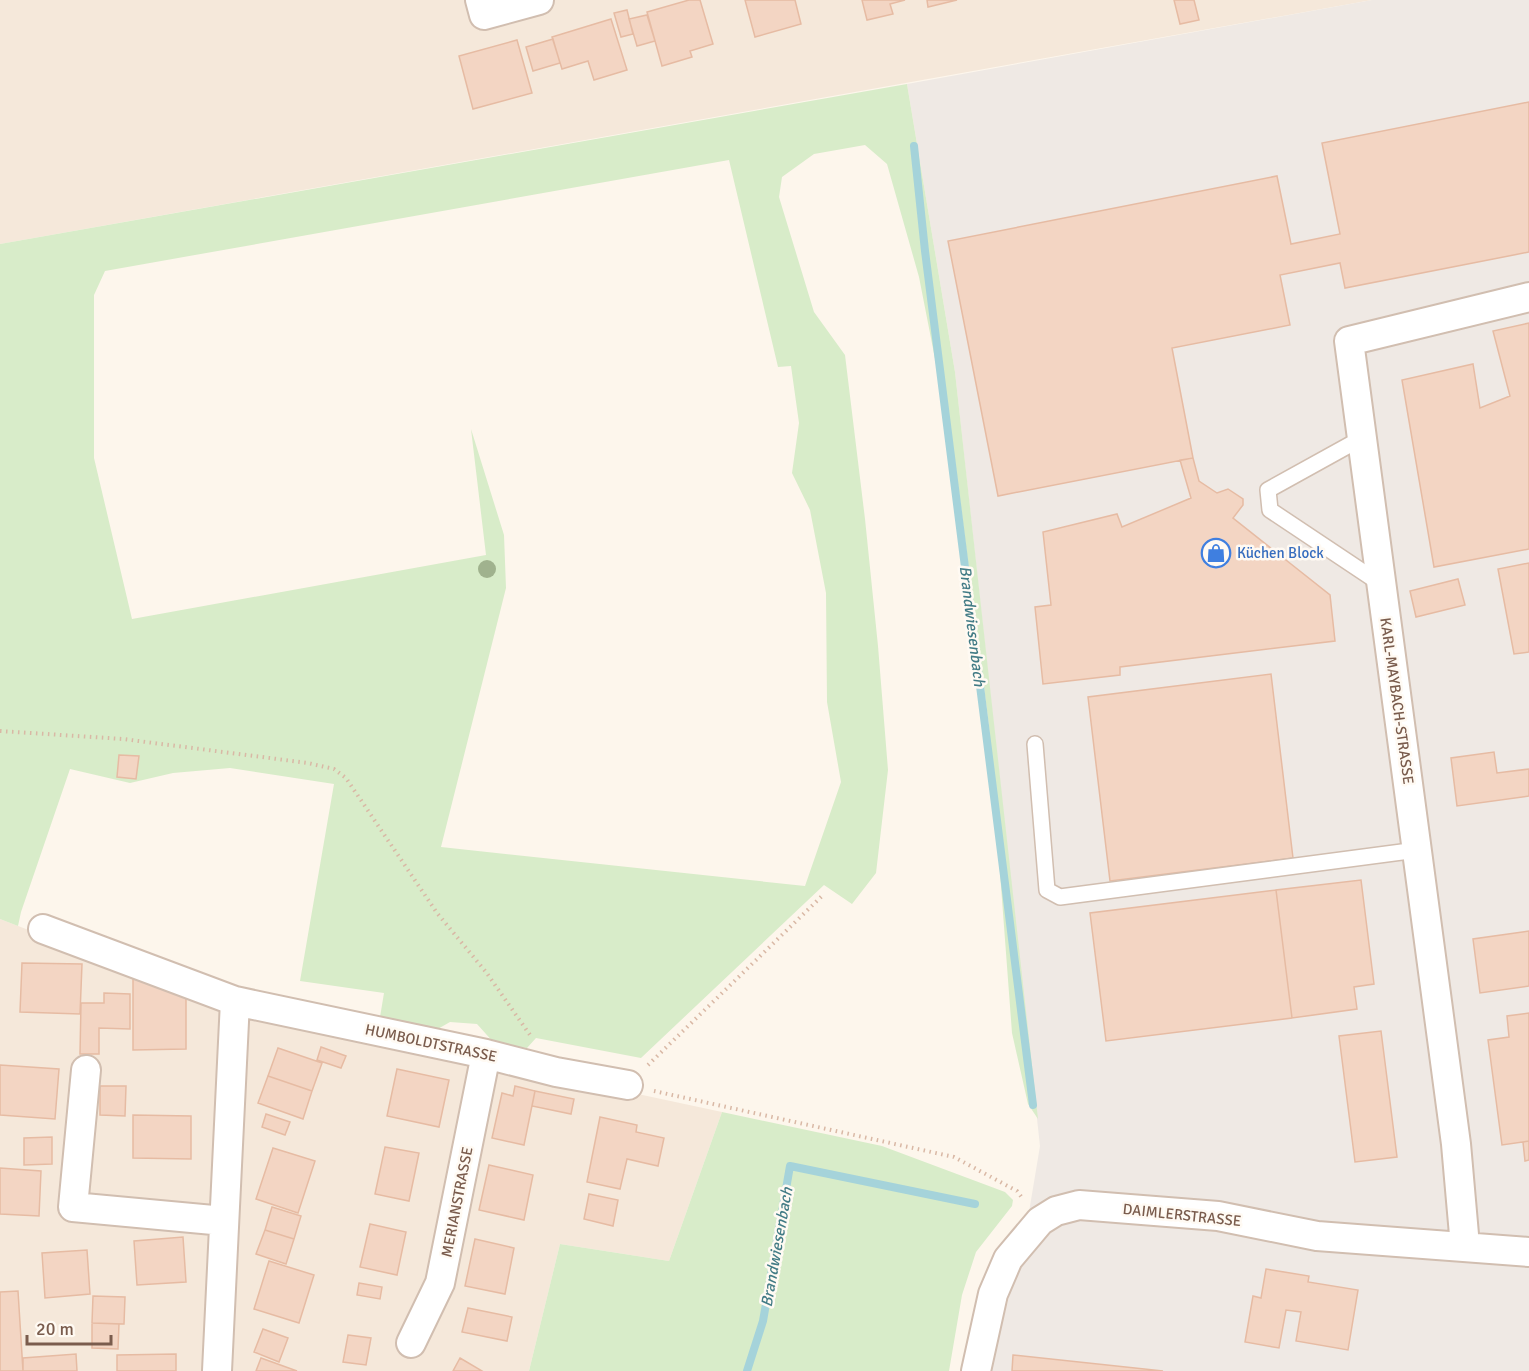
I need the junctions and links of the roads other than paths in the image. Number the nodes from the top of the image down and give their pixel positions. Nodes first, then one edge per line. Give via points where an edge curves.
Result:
1 (480, 0) edge
2 (539, 0) edge
3 (1529, 297) edge
4 (1362, 438) junction
5 (1382, 584) junction
6 (1035, 744) dead end
7 (1417, 850) junction
8 (43, 929) dead end
9 (235, 1001) junction
10 (486, 1054) junction
11 (86, 1070) dead end
12 (628, 1085) road end
13 (224, 1221) junction
14 (1465, 1246) junction
15 (1529, 1252) edge
16 (411, 1343) dead end
17 (217, 1371) edge
18 (976, 1371) edge

1 - 2 street via 484,15
3 - 4 street, KARL-MAYBACH-STRASSE via 1349,341
4 - 5 street, KARL-MAYBACH-STRASSE
4 - 5 lane via 1268,490 1270,510
5 - 7 street, KARL-MAYBACH-STRASSE
6 - 7 lane via 1047,890 1060,897
7 - 14 street, KARL-MAYBACH-STRASSE via 1456,1144
8 - 9 street, HUMBOLDTSTRASSE
9 - 10 street, HUMBOLDTSTRASSE
9 - 13 street
10 - 12 street, HUMBOLDTSTRASSE
10 - 16 street, MERIANSTRASSE via 440,1283
11 - 13 street via 73,1207
13 - 17 street
14 - 15 street, DAIMLERSTRASSE
14 - 18 street, DAIMLERSTRASSE via 1317,1236 1218,1216 1079,1205 1040,1221 1008,1259 993,1294

